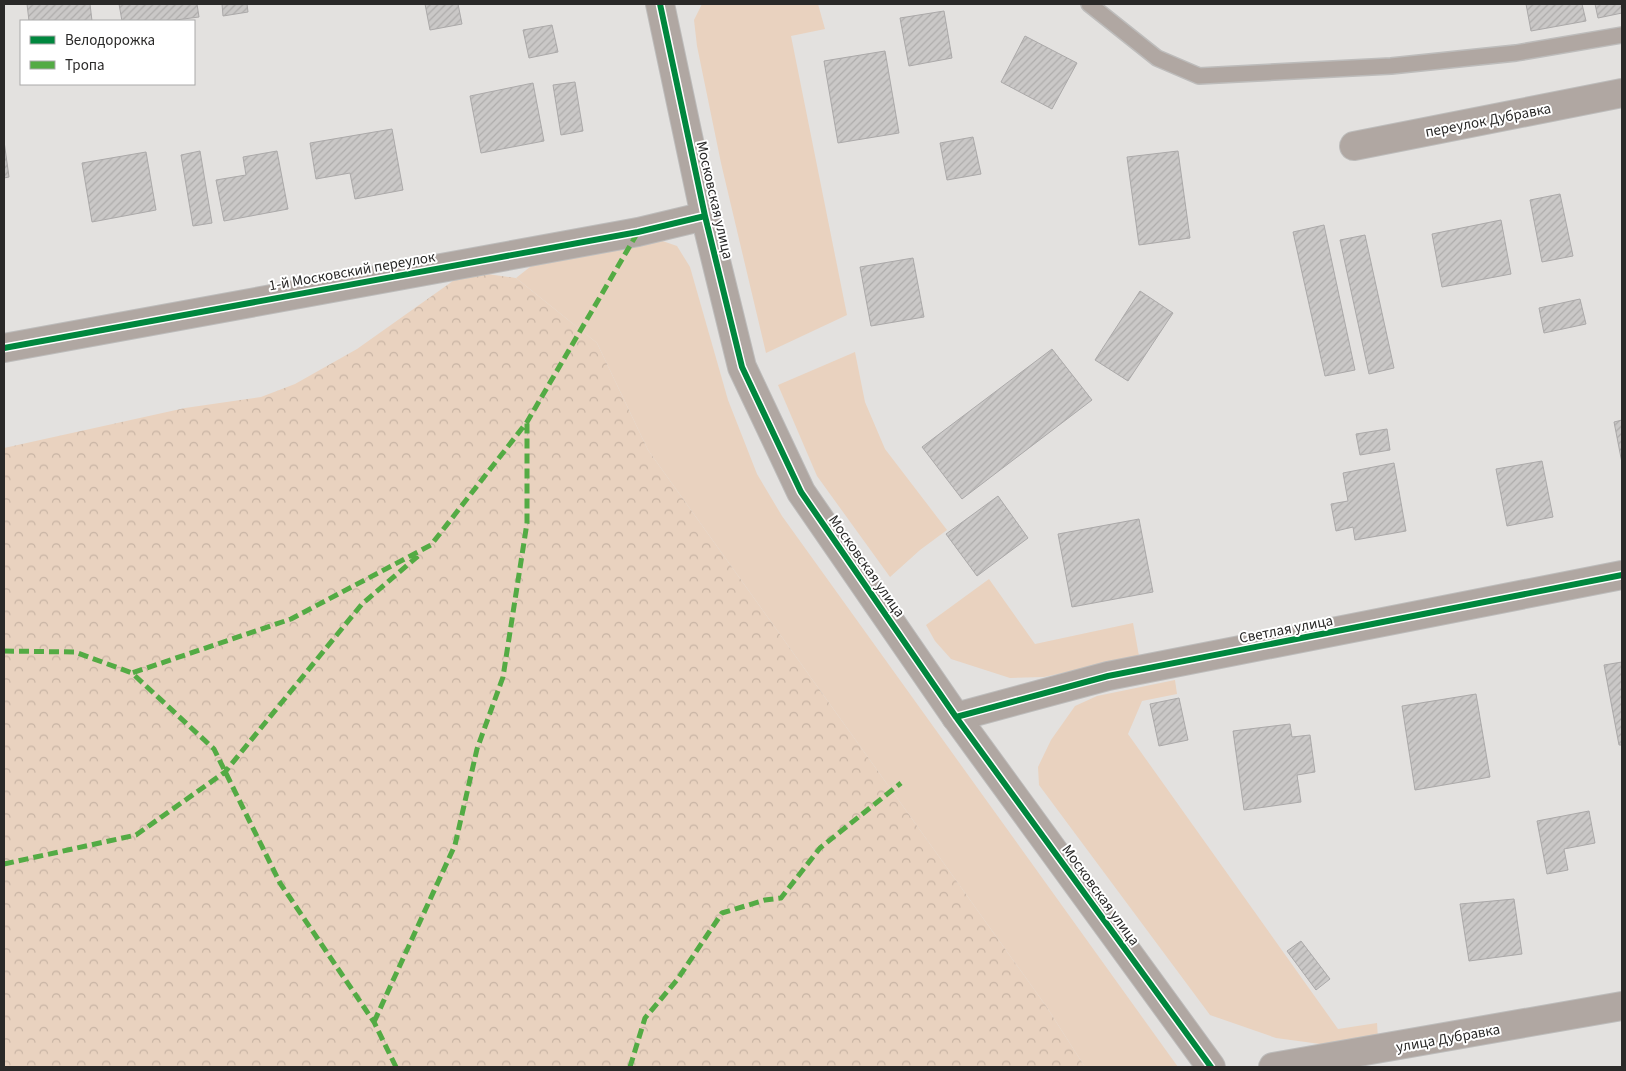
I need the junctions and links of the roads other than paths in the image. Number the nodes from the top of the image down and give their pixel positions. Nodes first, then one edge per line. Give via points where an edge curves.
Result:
1 (660, 4) edge
2 (1089, 4) edge
3 (1622, 35) edge
4 (1622, 93) edge
5 (1354, 146) dead end
6 (704, 216) junction
7 (4, 348) edge
8 (1622, 576) edge
9 (956, 717) junction
10 (1622, 1006) edge
11 (1211, 1067) edge
12 (1273, 1067) edge

1 - 6 street, Московская улица
2 - 3 lane via 1157,58 1199,76 1391,66 1516,53
4 - 5 street, переулок Дубравка
6 - 7 street, 1-й Московский переулок via 638,232
6 - 9 street, Московская улица via 742,367 801,492
8 - 9 street, Светлая улица via 1108,676
9 - 11 street, Московская улица
10 - 12 street, улица Дубравка

